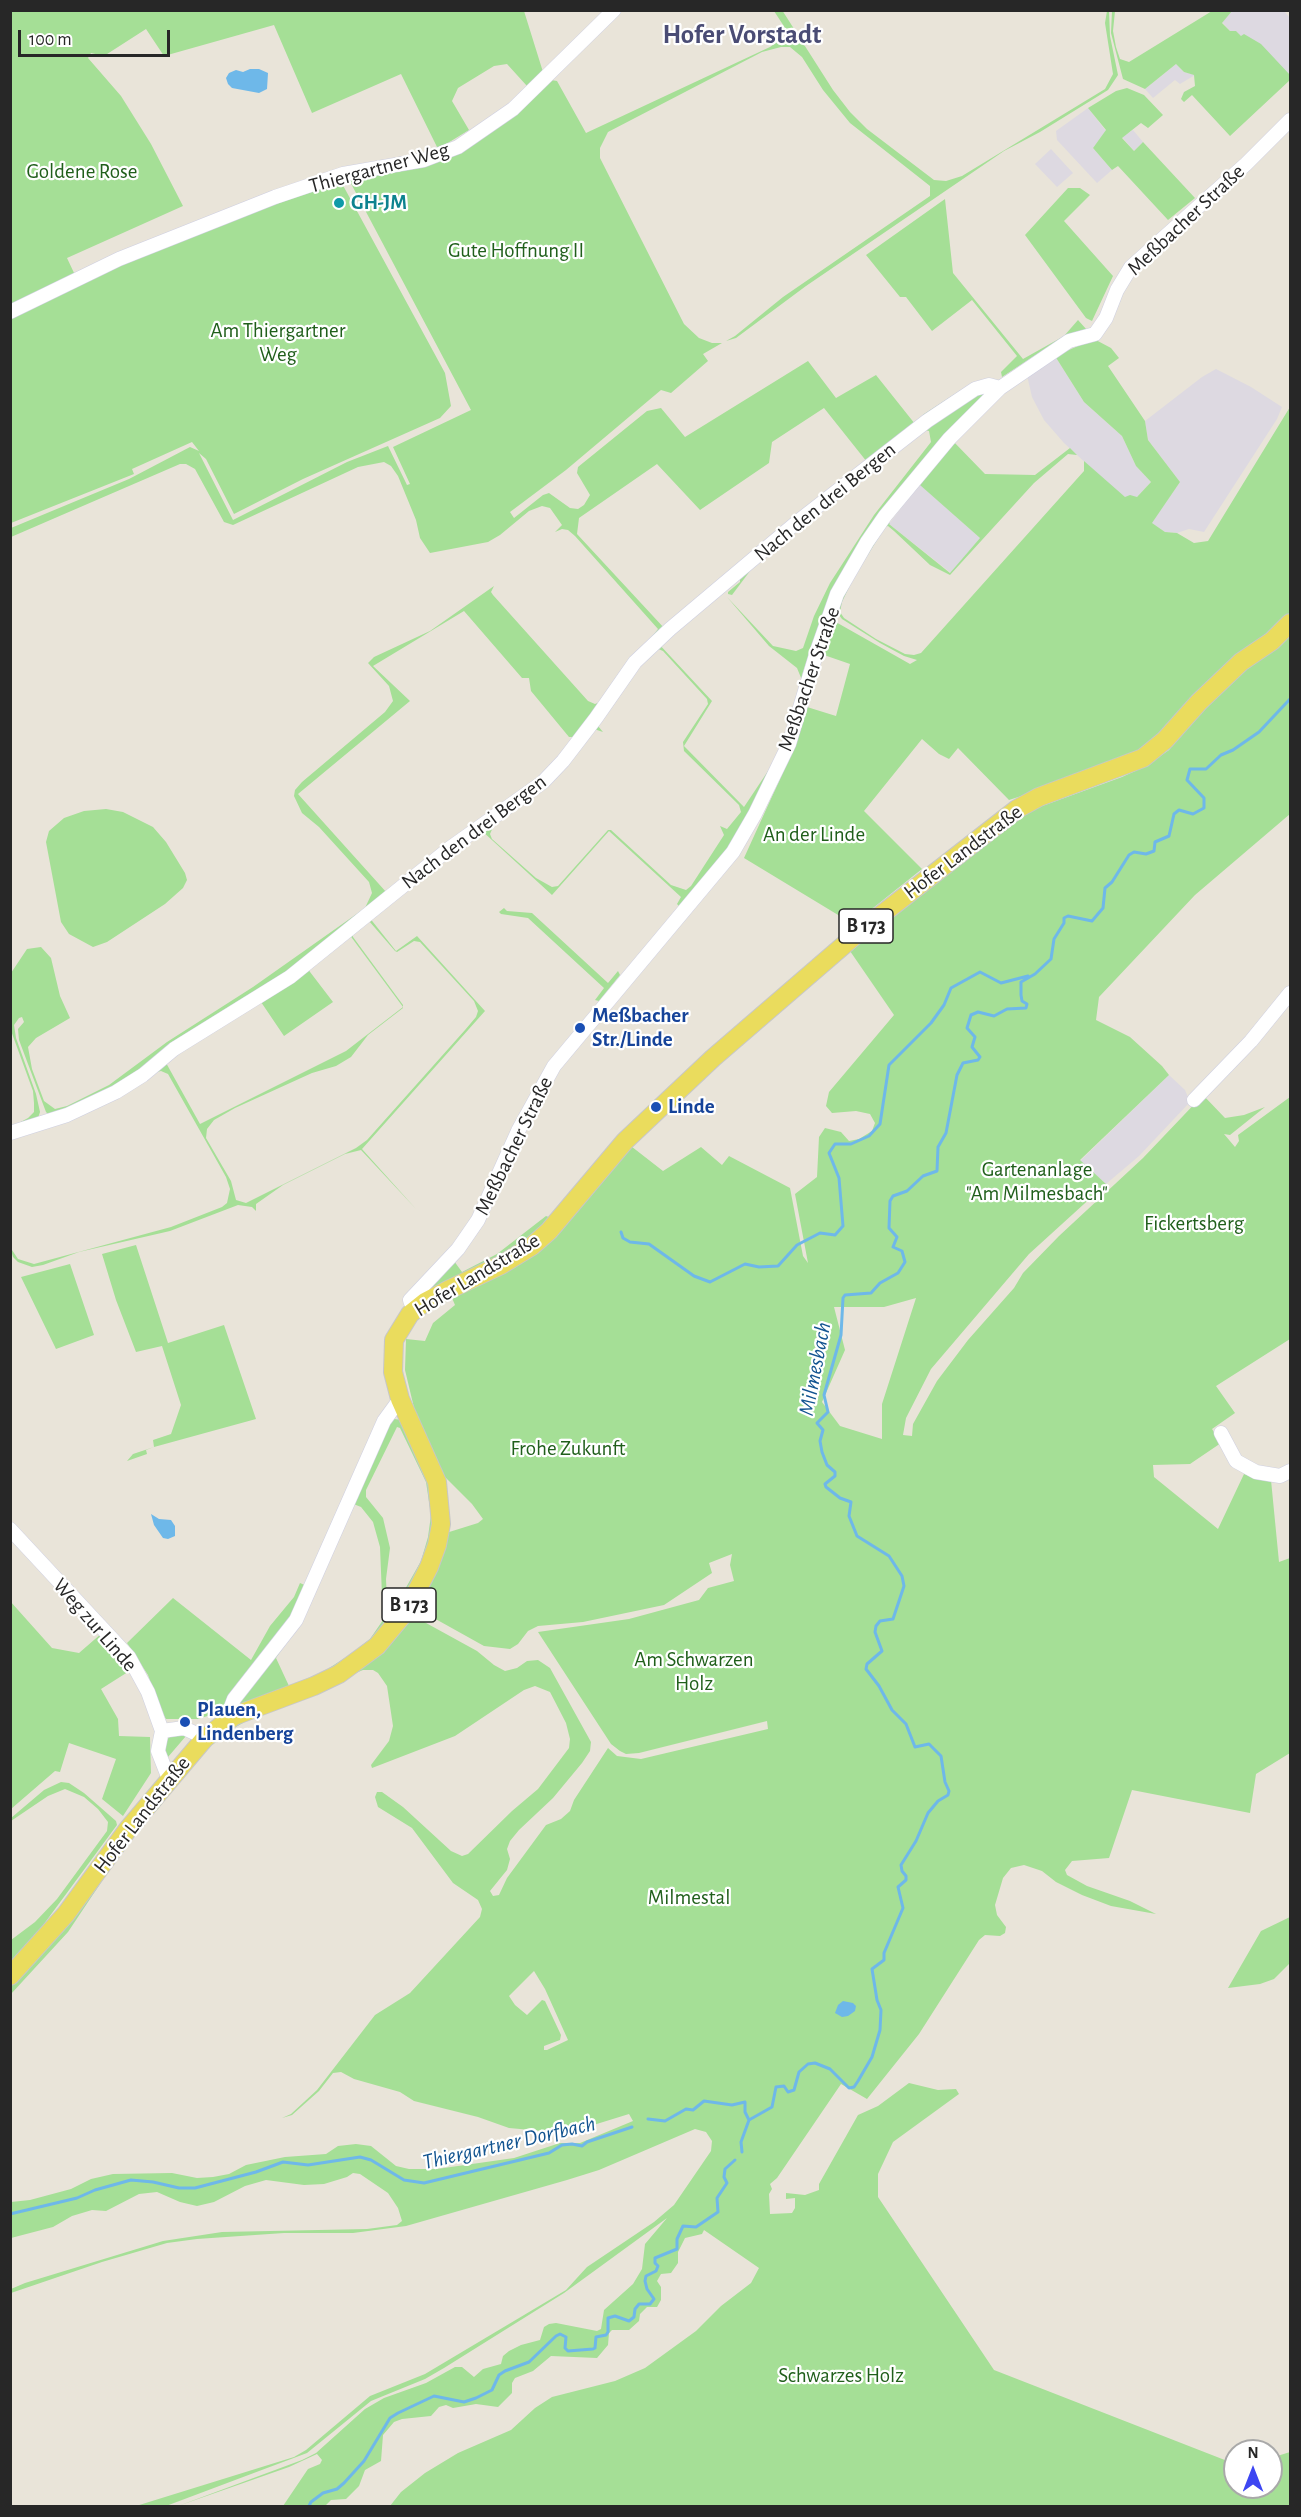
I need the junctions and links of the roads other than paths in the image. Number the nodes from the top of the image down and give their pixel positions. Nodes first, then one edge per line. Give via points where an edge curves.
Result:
1 (614, 10) edge
2 (1290, 120) edge
3 (10, 312) edge
4 (1000, 388) junction
5 (1290, 623) edge
6 (1290, 993) edge
7 (1194, 1100) dead end
8 (10, 1133) edge
9 (414, 1311) junction
10 (400, 1399) junction
11 (1221, 1433) dead end
12 (1290, 1471) edge
13 (10, 1529) edge
14 (234, 1716) junction
15 (162, 1731) junction
16 (205, 1738) junction
17 (168, 1779) junction
18 (10, 1976) edge

1 - 3 street, Thiergartner Weg via 513,109 458,147 424,160 343,174 265,201 118,259
2 - 4 street, Meßbacher Straße via 1131,267 1095,334 1069,341
4 - 8 street, Nach den drei Bergen via 975,388 796,523 634,662 596,718 543,782 450,848 290,977 174,1049 116,1092 67,1115
4 - 9 street, Meßbacher Straße via 915,477 867,543 837,594 789,744 733,852 554,1066 518,1131 478,1220 458,1249 410,1300
5 - 9 main road, Hofer Landstraße / B 173 via 1241,662 1143,758 1017,809 846,942 625,1141 568,1210 532,1246
6 - 7 street via 1251,1041
9 - 10 main road, Hofer Landstraße / B 173 via 399,1329 393,1347 393,1372
10 - 14 street via 384,1420 296,1620 234,1699
10 - 14 main road, Hofer Landstraße / B 173 via 434,1474 441,1506 437,1545 417,1590 394,1626 359,1660 314,1686
11 - 12 street via 1236,1461 1256,1472 1280,1476
13 - 15 street, Weg zur Linde via 129,1657 148,1692
14 - 16 main road, Hofer Landstraße / B 173
15 - 16 street via 184,1728
15 - 17 street, Weg zur Linde via 158,1751
16 - 17 main road, Hofer Landstraße / B 173
17 - 18 main road, Hofer Landstraße / B 173 via 66,1914

